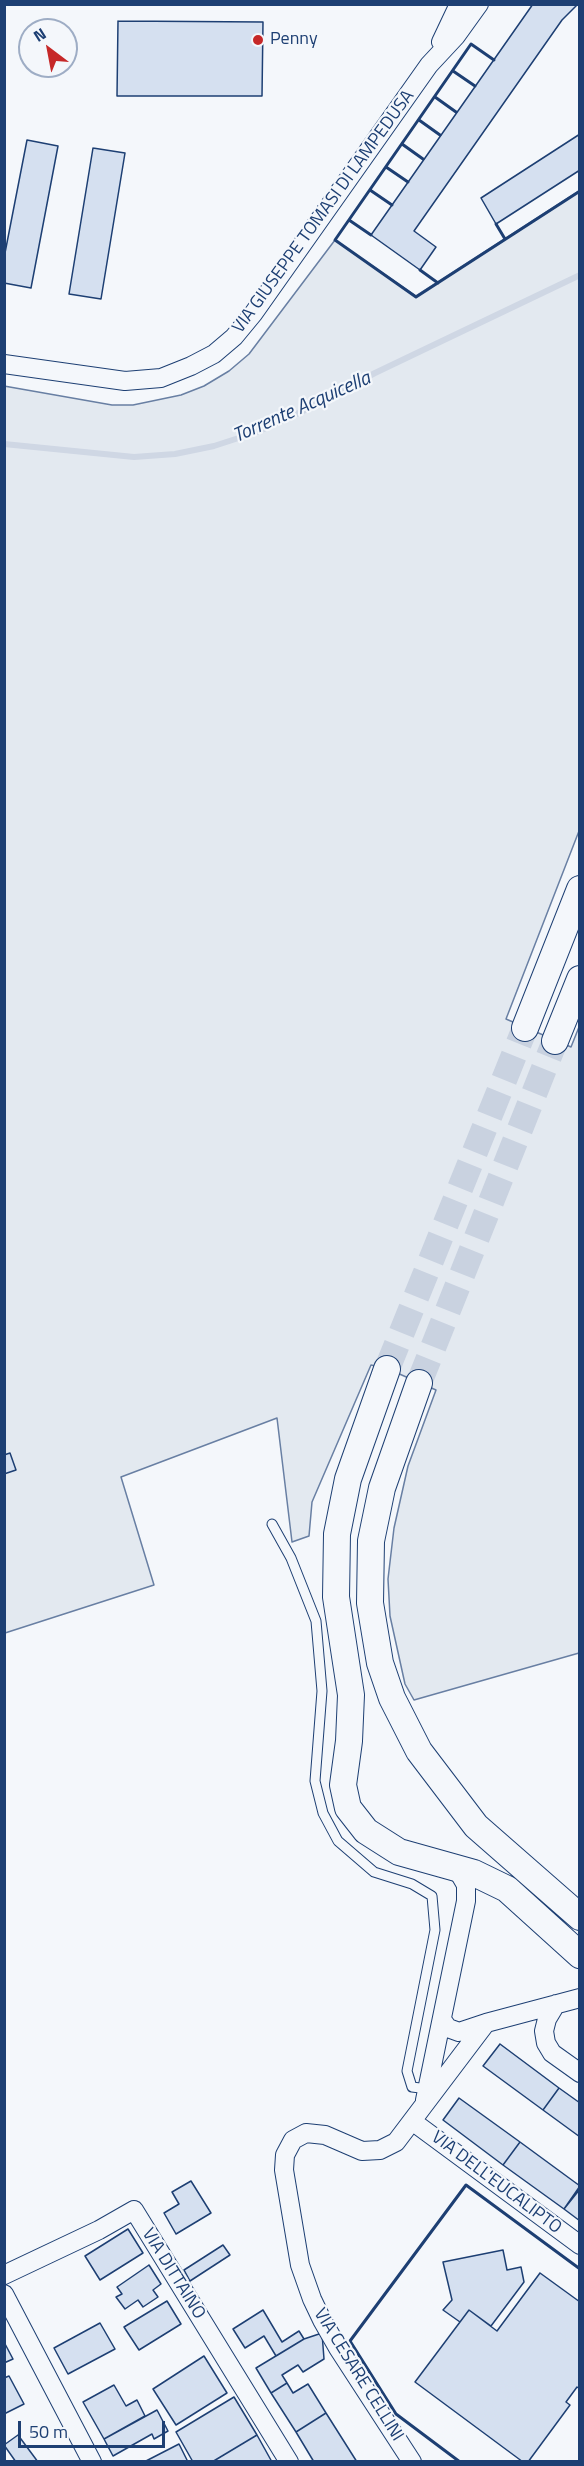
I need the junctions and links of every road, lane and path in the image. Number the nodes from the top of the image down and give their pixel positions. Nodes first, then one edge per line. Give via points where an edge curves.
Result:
1 (459, 4) edge
2 (465, 4) edge
3 (479, 4) edge
4 (447, 30) junction
5 (429, 65) junction
6 (4, 364) edge
7 (579, 889) edge
8 (579, 979) edge
9 (525, 1028) tunnel mouth
10 (555, 1041) tunnel mouth
11 (387, 1369) tunnel mouth
12 (419, 1383) tunnel mouth
13 (272, 1524) dead end
14 (455, 1866) junction
15 (579, 1917) edge
16 (579, 1955) edge
17 (579, 1998) edge
18 (556, 2004) junction
19 (442, 2021) junction
20 (486, 2023) junction
21 (579, 2073) edge
22 (426, 2098) junction
23 (412, 2121) junction
24 (579, 2246) edge
25 (4, 2275) edge
26 (4, 2294) edge
27 (92, 2462) edge
28 (288, 2462) edge
29 (412, 2462) edge

1 - 4 street
2 - 4 street
3 - 5 street
4 - 5 street
5 - 6 street, VIA GIUSEPPE TOMASI DI LAMPEDUSA via 253,314 214,354 161,378 125,381
7 - 9 main road
8 - 10 main road
11 - 14 main road via 348,1479 337,1534 336,1597 351,1695 344,1796 354,1818 382,1842 414,1857
12 - 15 main road via 382,1488 370,1541 370,1604 380,1663 395,1706 418,1750 476,1826
13 - 22 lane via 291,1558 316,1621 322,1691 315,1781 323,1813 338,1841 374,1872 412,1884 432,1896 435,1930 407,2071 412,2087
14 - 16 main road via 507,1890
14 - 19 street via 466,1885 466,1901
17 - 18 street
18 - 20 street
18 - 21 street via 547,2019 546,2043 552,2053
19 - 20 street via 459,2032
19 - 22 street
20 - 22 street, VIA CESARE CELLINI
22 - 23 street, VIA CESARE CELLINI
23 - 24 street, VIA DELL'EUCALIPTO
23 - 29 street, VIA CESARE CELLINI via 396,2142 380,2150 362,2151 325,2135 306,2133 293,2140 285,2155 284,2170 300,2265 312,2299 338,2348
25 - 28 street, VIA DITTAINO via 134,2210
26 - 27 street

